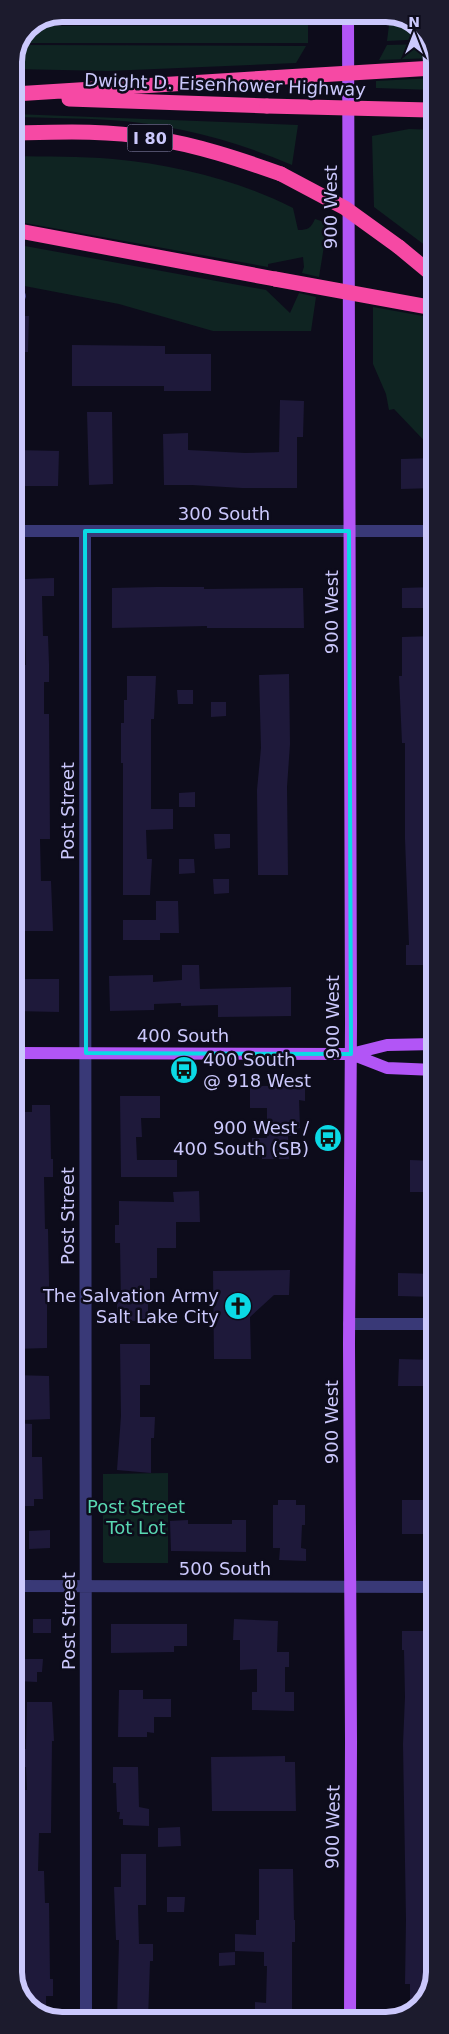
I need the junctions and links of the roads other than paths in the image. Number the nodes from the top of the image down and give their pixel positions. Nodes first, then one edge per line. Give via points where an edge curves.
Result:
1 (348, 23) edge
2 (426, 68) edge
3 (22, 94) edge
4 (22, 95) edge
5 (426, 110) edge
6 (22, 132) edge
7 (22, 232) edge
8 (426, 269) edge
9 (426, 307) edge
10 (85, 531) junction
11 (350, 531) junction
12 (426, 531) edge
13 (22, 532) edge
14 (426, 1044) edge
15 (22, 1053) edge
16 (86, 1053) junction
17 (351, 1054) junction
18 (426, 1070) edge
19 (349, 1324) junction
20 (426, 1324) edge
21 (22, 1586) edge
22 (86, 1586) junction
23 (350, 1586) junction
24 (426, 1586) edge
25 (86, 2011) edge
26 (350, 2012) edge

1 - 11 main road, 900 West
2 - 3 highway, bridge
4 - 5 highway, Dwight D. Eisenhower Highway / I 80, bridge
6 - 8 highway, I 80, bridge via 93,132 152,138 226,154 281,174 345,208
7 - 9 highway, bridge
10 - 11 street, 300 South
10 - 13 street, 300 South
10 - 16 street, Post Street
11 - 12 street, 300 South
11 - 17 main road, 900 West
14 - 17 main road, 400 South via 387,1044
15 - 16 main road, 400 South
16 - 17 main road, 400 South
16 - 22 street, Post Street
17 - 18 main road, 400 South via 387,1068
17 - 19 main road, 900 West
19 - 20 street
19 - 23 main road, 900 West
21 - 22 street, 500 South
22 - 23 street, 500 South
22 - 25 street, Post Street
23 - 24 street, 500 South
23 - 26 main road, 900 West

